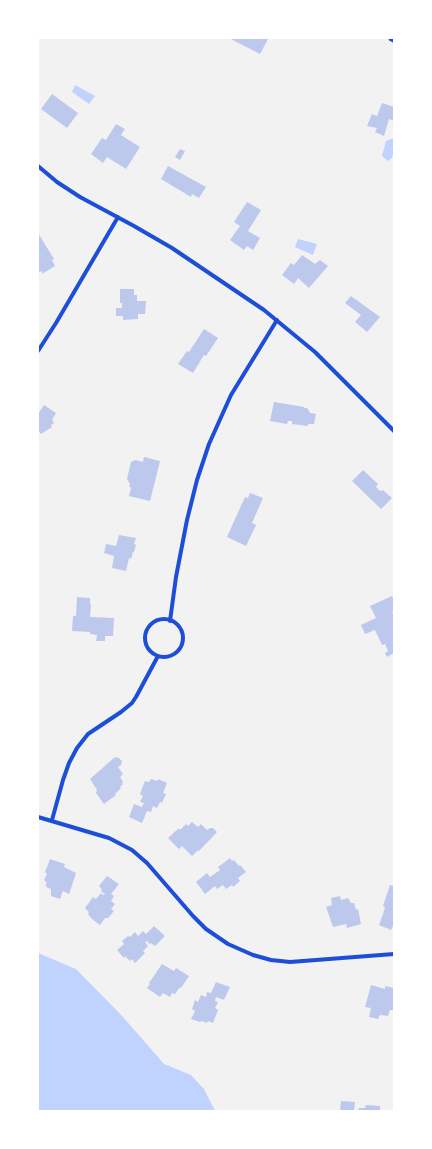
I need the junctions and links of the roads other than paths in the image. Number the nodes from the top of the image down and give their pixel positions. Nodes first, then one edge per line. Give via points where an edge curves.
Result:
1 (38, 166) edge
2 (118, 217) junction
3 (278, 320) junction
4 (38, 351) edge
5 (394, 432) edge
6 (170, 620) junction
7 (158, 656) junction
8 (38, 817) edge
9 (52, 820) junction
10 (394, 954) edge

1 - 2 street via 80,197
2 - 3 street via 172,248
2 - 4 street
3 - 5 street via 316,352
3 - 6 street via 231,395 209,444 187,520
6 - 7 street via 176,623 181,631 182,643 173,655
6 - 7 street via 155,622 145,634 148,649
7 - 9 street via 132,703 88,734 77,748 69,763
8 - 9 street
9 - 10 street via 109,838 132,850 206,929 220,940 245,952 270,960 290,962

